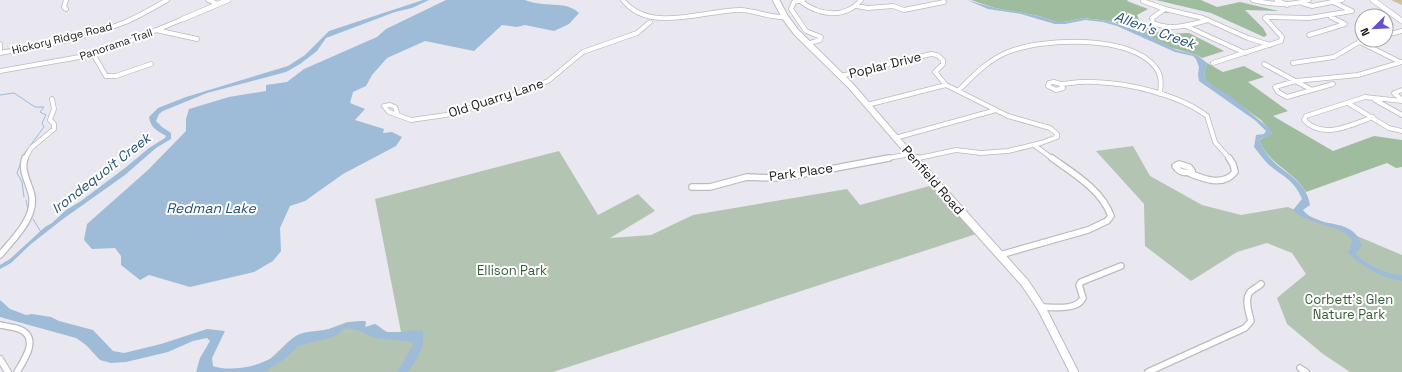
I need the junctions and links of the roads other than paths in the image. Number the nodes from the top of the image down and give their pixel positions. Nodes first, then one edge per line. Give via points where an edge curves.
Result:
1 (66, 0) edge
2 (167, 0) edge
3 (208, 0) edge
4 (228, 0) edge
5 (625, 0) edge
6 (776, 0) edge
7 (861, 0) edge
8 (927, 0) edge
9 (1253, 0) edge
10 (1277, 0) edge
11 (1342, 0) edge
12 (1373, 0) edge
13 (1396, 0) edge
14 (883, 1) edge
15 (1143, 1) edge
16 (1306, 1) edge
17 (1331, 1) edge
18 (802, 2) edge
19 (944, 2) dead end
20 (1402, 2) edge
21 (218, 4) junction
22 (933, 5) junction
23 (1289, 5) junction
24 (856, 6) junction
25 (882, 6) junction
26 (872, 7) junction
27 (66, 9) dead end
28 (1165, 9) junction
29 (846, 12) junction
30 (785, 17) junction
31 (1331, 17) junction
32 (183, 19) joint
33 (1208, 20) junction
34 (1402, 20) edge
35 (650, 22) dead end
36 (1186, 26) junction
37 (156, 30) junction
38 (1309, 35) dead end
39 (198, 39) dead end
40 (0, 44) edge
41 (807, 44) junction
42 (1271, 45) junction
43 (1354, 45) edge
44 (1372, 48) edge
45 (0, 53) edge
46 (1245, 53) junction
47 (93, 54) junction
48 (1401, 62) edge
49 (1213, 63) dead end
50 (1293, 63) dead end
51 (151, 64) dead end
52 (1264, 64) dead end
53 (0, 71) edge
54 (841, 76) junction
55 (1296, 81) junction
56 (1061, 84) dead end
57 (1333, 84) dead end
58 (946, 85) junction
59 (1312, 90) junction
60 (1402, 90) edge
61 (958, 91) junction
62 (1160, 94) junction
63 (1372, 98) junction
64 (52, 99) dead end
65 (1402, 100) edge
66 (1348, 103) junction
67 (867, 105) junction
68 (996, 110) junction
69 (1402, 115) edge
70 (398, 116) dead end
71 (1373, 117) junction
72 (1402, 132) edge
73 (895, 138) junction
74 (1034, 144) junction
75 (912, 156) junction
76 (1189, 173) dead end
77 (692, 187) dead end
78 (0, 255) edge
79 (1000, 255) junction
80 (1121, 266) dead end
81 (1261, 284) dead end
82 (1041, 307) junction
83 (0, 325) edge
84 (0, 359) edge
85 (8, 372) edge
86 (17, 372) edge
87 (1074, 372) edge
88 (1148, 372) edge

1 - 27 street
2 - 45 street, Hickory Ridge Road via 114,26 65,40
3 - 21 street
4 - 21 street, Panorama Trail
5 - 30 street via 633,11 646,16 688,17 744,10 773,18
6 - 30 main road, Penfield Road
7 - 24 street
8 - 22 street
9 - 23 street
10 - 23 street
11 - 17 street
12 - 34 street
13 - 20 main road
14 - 25 street
15 - 28 street
16 - 17 street via 1312,6
16 - 23 street
17 - 31 street via 1352,11
18 - 29 street via 823,12
18 - 41 street via 791,7 805,30 822,37
19 - 22 street
21 - 32 street, Panorama Trail
22 - 25 street via 904,10
24 - 26 street
24 - 29 street
25 - 26 street
26 - 29 street
28 - 33 street
28 - 36 street via 1152,18 1153,23 1160,26
30 - 41 main road, Penfield Road
31 - 38 street via 1345,24
31 - 42 street via 1266,17 1282,38 1282,41
32 - 37 street, Panorama Trail
33 - 36 street
33 - 42 street
35 - 70 street, Old Quarry Lane via 637,33 583,52 548,81 520,92 446,114 411,120
36 - 46 street
37 - 39 street
37 - 47 street, Panorama Trail
40 - 45 street
41 - 54 main road, Penfield Road
42 - 46 street
43 - 50 street via 1334,57
44 - 48 street
46 - 49 street
47 - 51 street via 106,76 116,76
47 - 53 street, Panorama Trail
48 - 55 street via 1358,75
52 - 55 street
54 - 58 street, Poplar Drive via 931,54 943,60 943,64 935,72
54 - 67 main road, Penfield Road
55 - 59 street
55 - 59 street via 1275,87 1287,97
56 - 62 street via 1105,83
57 - 59 street
58 - 61 street
58 - 67 street
60 - 65 street via 1394,93
61 - 62 street via 985,64 1002,54 1019,48 1068,41 1116,47 1142,56 1159,74
61 - 68 street
62 - 76 street via 1190,104 1206,116 1215,142 1232,162 1235,170 1231,177 1217,180 1200,178
63 - 65 street
63 - 66 street via 1365,97
63 - 69 street
64 - 78 street via 54,109 50,120 54,124 54,129 31,148 24,160 32,208 24,227
66 - 71 street
66 - 71 street via 1306,116 1304,120 1314,128 1328,131
67 - 73 main road, Penfield Road
68 - 73 street
68 - 74 street, Park Place via 1018,120 1050,128 1057,134 1053,139
71 - 72 street via 1389,128
73 - 75 main road, Penfield Road
74 - 75 street, Park Place via 986,153 956,150
74 - 79 street via 1096,192 1108,205 1111,216 1108,222 1099,226
75 - 77 street, Park Place via 793,176 747,177 710,187
75 - 79 main road, Penfield Road
79 - 82 main road, Penfield Road via 1025,283
80 - 82 street via 1081,282 1079,285 1082,298 1078,305
81 - 88 street via 1248,296 1250,321 1245,328
82 - 87 main road, Penfield Road
83 - 86 street via 25,331 30,338 31,343
84 - 85 street

